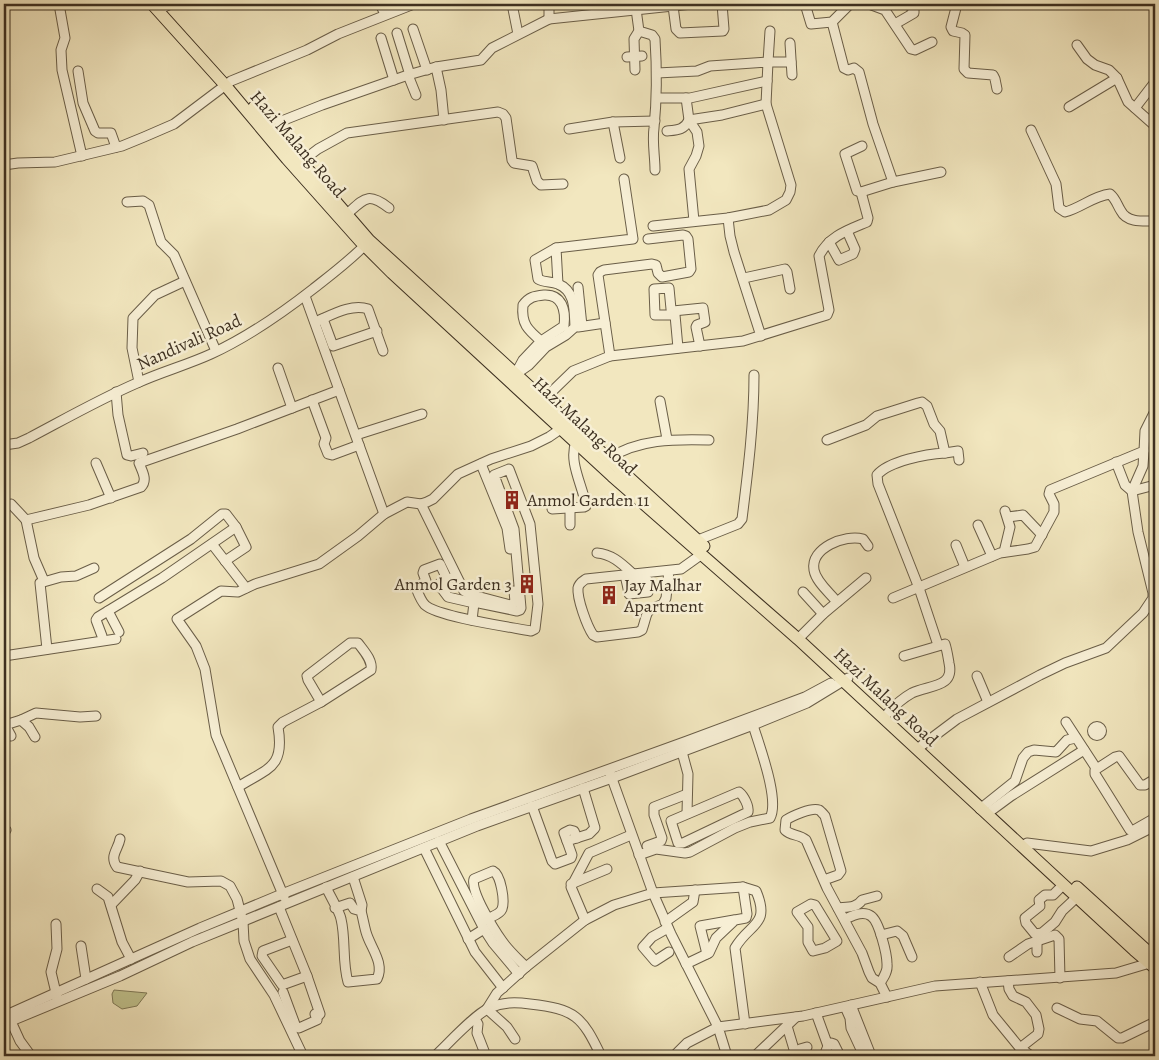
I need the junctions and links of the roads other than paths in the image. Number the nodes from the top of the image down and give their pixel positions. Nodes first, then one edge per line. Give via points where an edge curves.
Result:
1 (59, 4) edge
2 (152, 4) edge
3 (380, 4) edge
4 (414, 4) edge
5 (512, 4) edge
6 (549, 4) edge
7 (692, 4) edge
8 (722, 4) edge
9 (806, 4) edge
10 (850, 4) edge
11 (869, 4) edge
12 (907, 4) edge
13 (957, 4) edge
14 (165, 5) edge
15 (669, 5) edge
16 (633, 8) edge
17 (385, 14) junction
18 (549, 19) junction
19 (832, 22) junction
20 (895, 24) junction
21 (414, 29) dead end
22 (639, 31) junction
23 (770, 32) dead end
24 (397, 33) dead end
25 (518, 34) junction
26 (382, 38) dead end
27 (932, 42) dead end
28 (790, 43) dead end
29 (1078, 45) dead end
30 (768, 62) junction
31 (791, 62) junction
32 (432, 69) junction
33 (635, 70) dead end
34 (78, 71) dead end
35 (657, 73) junction
36 (409, 75) junction
37 (792, 76) dead end
38 (1117, 78) junction
39 (394, 80) junction
40 (767, 81) junction
41 (1155, 82) edge
42 (228, 83) junction
43 (997, 89) dead end
44 (416, 95) dead end
45 (657, 98) junction
46 (686, 98) junction
47 (766, 104) junction
48 (1069, 107) dead end
49 (1135, 108) junction
50 (444, 120) junction
51 (689, 120) junction
52 (655, 121) junction
53 (613, 122) junction
54 (1155, 126) edge
55 (265, 127) junction
56 (569, 129) dead end
57 (1031, 130) dead end
58 (667, 131) dead end
59 (862, 146) dead end
60 (116, 147) junction
61 (82, 156) junction
62 (620, 158) dead end
63 (301, 162) junction
64 (4, 165) edge
65 (655, 170) dead end
66 (941, 172) dead end
67 (624, 179) dead end
68 (893, 182) junction
69 (563, 184) dead end
70 (861, 192) junction
71 (127, 202) dead end
72 (389, 208) dead end
73 (347, 214) junction
74 (728, 218) junction
75 (694, 221) junction
76 (1155, 221) edge
77 (653, 226) dead end
78 (847, 231) junction
79 (648, 238) dead end
80 (829, 242) junction
81 (367, 243) junction
82 (556, 248) junction
83 (744, 278) junction
84 (185, 280) junction
85 (558, 284) junction
86 (578, 287) dead end
87 (790, 289) dead end
88 (305, 296) junction
89 (319, 320) junction
90 (605, 323) junction
91 (579, 327) junction
92 (377, 331) junction
93 (761, 336) junction
94 (541, 341) junction
95 (700, 346) junction
96 (678, 348) junction
97 (383, 351) dead end
98 (216, 352) junction
99 (524, 354) dead end
100 (610, 356) junction
101 (278, 368) dead end
102 (512, 375) junction
103 (754, 375) dead end
104 (139, 382) junction
105 (339, 390) junction
106 (116, 392) junction
107 (312, 400) junction
108 (660, 401) dead end
109 (541, 402) junction
110 (292, 406) junction
111 (276, 408) dead end
112 (422, 414) dead end
113 (1154, 414) edge
114 (566, 426) junction
115 (356, 435) junction
116 (667, 439) junction
117 (709, 440) dead end
118 (827, 440) dead end
119 (576, 442) junction
120 (4, 445) edge
121 (359, 445) junction
122 (1144, 452) junction
123 (143, 453) dead end
124 (945, 453) junction
125 (608, 459) junction
126 (959, 460) dead end
127 (1116, 462) junction
128 (96, 463) dead end
129 (481, 464) junction
130 (1155, 485) edge
131 (496, 490) junction
132 (1132, 491) junction
133 (111, 498) junction
134 (421, 504) junction
135 (4, 506) edge
136 (570, 508) junction
137 (552, 509) dead end
138 (384, 514) junction
139 (26, 520) junction
140 (570, 525) dead end
141 (978, 525) dead end
142 (236, 527) junction
143 (1042, 535) junction
144 (191, 539) junction
145 (695, 543) junction
146 (212, 544) junction
147 (956, 545) dead end
148 (868, 546) dead end
149 (200, 552) junction
150 (1004, 552) junction
151 (596, 553) dead end
152 (702, 554) junction
153 (992, 556) junction
154 (225, 561) junction
155 (153, 564) junction
156 (965, 566) junction
157 (94, 568) dead end
158 (669, 570) junction
159 (628, 577) junction
160 (162, 578) junction
161 (452, 578) junction
162 (866, 578) dead end
163 (44, 580) junction
164 (246, 588) junction
165 (919, 588) junction
166 (464, 591) junction
167 (803, 592) dead end
168 (446, 596) junction
169 (99, 598) dead end
170 (893, 598) dead end
171 (1154, 599) edge
172 (837, 602) junction
173 (515, 604) junction
174 (108, 611) junction
175 (538, 613) junction
176 (823, 614) junction
177 (472, 620) junction
178 (102, 636) dead end
179 (800, 637) junction
180 (938, 645) junction
181 (47, 650) junction
182 (4, 656) edge
183 (904, 656) dead end
184 (977, 676) dead end
185 (844, 678) junction
186 (321, 702) junction
187 (988, 702) junction
188 (888, 713) junction
189 (96, 716) dead end
190 (21, 720) junction
191 (1066, 722) dead end
192 (5, 724) edge
193 (753, 725) junction
194 (1093, 733) dead end
195 (11, 736) dead end
196 (35, 737) dead end
197 (1077, 740) junction
198 (919, 747) junction
199 (1084, 750) junction
200 (682, 752) junction
201 (1096, 768) junction
202 (610, 774) junction
203 (1155, 779) edge
204 (238, 787) junction
205 (583, 788) junction
206 (688, 794) junction
207 (532, 806) junction
208 (986, 808) junction
209 (688, 813) junction
210 (1155, 818) edge
211 (1155, 826) edge
212 (631, 835) junction
213 (120, 839) dead end
214 (439, 841) junction
215 (646, 846) dead end
216 (424, 848) junction
217 (1028, 848) junction
218 (446, 855) junction
219 (639, 855) junction
220 (430, 862) junction
221 (607, 869) dead end
222 (140, 871) junction
223 (353, 877) junction
224 (824, 880) junction
225 (571, 884) junction
226 (1063, 885) junction
227 (743, 887) junction
228 (326, 888) junction
229 (97, 889) dead end
230 (695, 890) junction
231 (654, 893) junction
232 (282, 894) junction
233 (877, 896) dead end
234 (1077, 898) junction
235 (111, 905) junction
236 (283, 905) junction
237 (335, 908) junction
238 (361, 912) junction
239 (841, 913) junction
240 (241, 917) junction
241 (489, 918) junction
242 (585, 920) junction
243 (735, 920) junction
244 (826, 922) junction
245 (56, 924) dead end
246 (667, 925) junction
247 (200, 928) junction
248 (484, 929) junction
249 (1123, 934) junction
250 (881, 935) junction
251 (204, 938) junction
252 (291, 938) junction
253 (468, 939) junction
254 (1037, 940) junction
255 (81, 946) dead end
256 (255, 949) dead end
257 (670, 952) dead end
258 (1037, 952) dead end
259 (707, 954) junction
260 (912, 957) dead end
261 (1009, 957) dead end
262 (131, 959) junction
263 (1154, 963) edge
264 (686, 964) junction
265 (522, 971) junction
266 (1060, 978) junction
267 (86, 979) junction
268 (307, 980) junction
269 (1008, 981) junction
270 (980, 982) junction
271 (880, 983) junction
272 (503, 988) junction
273 (283, 992) junction
274 (274, 995) junction
275 (57, 997) junction
276 (885, 997) junction
277 (848, 1005) junction
278 (1057, 1008) dead end
279 (487, 1009) junction
280 (816, 1013) junction
281 (796, 1017) junction
282 (6, 1019) edge
283 (475, 1019) junction
284 (1155, 1022) edge
285 (745, 1024) junction
286 (787, 1026) junction
287 (718, 1027) junction
288 (795, 1034) dead end
289 (515, 1039) dead end
290 (828, 1046) junction
291 (1020, 1048) junction
292 (801, 1052) edge
293 (31, 1056) edge
294 (303, 1056) edge
295 (435, 1056) edge
296 (486, 1056) edge
297 (601, 1056) edge
298 (674, 1056) edge
299 (728, 1056) edge
300 (755, 1056) edge
301 (824, 1056) edge
302 (840, 1056) edge
303 (864, 1056) edge
304 (873, 1056) edge
305 (1030, 1056) edge

1 - 61 street via 65,38 61,50 62,70
2 - 42 main road, Hazi Malang Road
3 - 17 street
4 - 17 street
5 - 25 street
6 - 18 street
7 - 15 street
8 - 15 street via 723,31 688,33 676,32
9 - 19 street via 811,24
10 - 19 street
11 - 20 street via 885,10
12 - 20 street via 914,13
13 - 43 street via 951,27 965,35 964,69 968,73 993,75
14 - 42 main road, Hazi Malang Road
15 - 16 street
16 - 18 street via 592,16
16 - 22 street
17 - 42 street
18 - 25 street
19 - 68 street via 844,68 854,68 859,72
20 - 27 street via 911,49
21 - 32 street
22 - 33 street via 634,39
22 - 35 street via 655,39
23 - 30 street
24 - 36 street
25 - 32 street via 489,49 481,60
26 - 39 street
28 - 31 street
29 - 38 street via 1087,59
30 - 31 street
30 - 35 street
30 - 40 street
31 - 37 street
32 - 36 street
32 - 50 street via 441,90
34 - 60 street via 83,103 94,130 111,133
35 - 45 street
36 - 39 street
36 - 44 street
38 - 48 street
38 - 49 street via 1128,102
39 - 55 street
40 - 46 street
40 - 47 street
41 - 49 street
42 - 55 main road, Hazi Malang Road
42 - 60 street via 174,124
45 - 46 street
45 - 52 street
46 - 51 street
47 - 51 street
47 - 74 street via 791,185 790,192 786,200 769,210
49 - 54 street
50 - 63 street via 347,133
50 - 69 street via 503,114 514,163 532,166 540,185
51 - 58 street via 678,131
51 - 75 street via 697,132 699,146 689,165
52 - 53 street
52 - 65 street
53 - 56 street
53 - 62 street
55 - 63 main road, Hazi Malang Road
55 - 81 main road, Hazi Malang Road
57 - 76 street via 1056,184 1059,208 1064,212 1110,194 1127,218
59 - 70 street via 845,154 857,190
60 - 61 street
61 - 64 street via 55,162
63 - 73 main road, Hazi Malang Road
66 - 68 street
67 - 82 street via 633,239
68 - 70 street
70 - 78 street via 868,220
71 - 84 street via 143,201 150,205 161,242 174,255
72 - 73 street via 370,198 361,201
73 - 81 main road, Hazi Malang Road
74 - 75 street
74 - 83 street via 730,236
75 - 77 street
78 - 80 street
78 - 80 street via 855,249 853,254 839,260
79 - 90 street via 686,236 691,269 662,277 656,265 652,264 600,272
80 - 93 street via 819,261 830,313
81 - 88 street, Nandivali Road
81 - 102 main road, Hazi Malang Road
82 - 85 street
82 - 85 street via 536,258 535,263 538,279
83 - 87 street via 785,269
83 - 93 street
84 - 98 street
84 - 104 street via 155,295 133,318 132,348
85 - 91 street via 572,297
86 - 91 street
88 - 89 street
88 - 98 street, Nandivali Road via 258,329
89 - 92 street via 351,308 364,308 370,312
89 - 92 street via 333,346
89 - 105 street
90 - 91 street
90 - 100 street
91 - 102 street via 546,347 530,365
92 - 97 street
93 - 95 street
94 - 94 street via 564,326 563,308 553,295 535,296 523,305 524,321
94 - 102 street
95 - 96 street
95 - 96 street via 696,327 705,322 703,308 674,313
96 - 100 street
98 - 104 street, Nandivali Road
99 - 102 street
100 - 109 street via 573,371
101 - 110 street
102 - 109 main road, Hazi Malang Road
103 - 145 street via 750,462 742,519 738,524
104 - 106 street, Nandivali Road
105 - 107 street
105 - 115 street
106 - 120 street, Nandivali Road via 30,438
106 - 123 street via 127,455
107 - 110 street
107 - 121 street via 326,438 324,444 328,454
108 - 116 street
109 - 114 main road, Hazi Malang Road
110 - 111 street
110 - 133 street via 138,463 144,484
112 - 115 street
113 - 122 street via 1145,431
114 - 119 main road, Hazi Malang Road
114 - 125 main road, Hazi Malang Road
114 - 129 street via 531,446
115 - 121 street
116 - 117 street
116 - 125 street via 620,451
118 - 124 street via 866,425 876,416 922,402 940,432
119 - 136 street via 573,448 575,465 586,506
119 - 145 main road, Hazi Malang Road
121 - 138 street
122 - 127 street
122 - 132 street
124 - 126 street via 958,452
124 - 165 street via 892,465 877,475
125 - 145 main road, Hazi Malang Road
127 - 132 street via 1124,485
127 - 143 street via 1050,490 1054,512
128 - 133 street via 99,480
129 - 131 street
129 - 134 street via 458,474 433,499
130 - 132 street
131 - 173 street via 512,541
131 - 175 street via 494,474 509,469 530,524
132 - 171 street
133 - 139 street via 67,512
134 - 138 street via 407,502
134 - 161 street
135 - 139 street via 11,504
136 - 137 street
136 - 140 street
138 - 164 street via 319,564
139 - 163 street via 34,558
141 - 153 street
142 - 144 street via 223,513
142 - 146 street
142 - 154 street via 246,547
143 - 150 street via 1032,548
143 - 150 street via 1023,515 1007,514 1010,527
144 - 149 street
144 - 155 street
145 - 152 main road, Hazi Malang Road
145 - 179 main road, Hazi Malang Road
146 - 149 street
146 - 154 street
147 - 156 street
148 - 172 street via 863,539 848,538 827,547 816,557 815,576
149 - 160 street
150 - 153 street
151 - 159 street via 612,557
152 - 158 street via 681,569
152 - 179 main road, Hazi Malang Road
153 - 156 street
154 - 164 street
155 - 160 street
155 - 169 street
156 - 165 street
157 - 163 street via 76,576
158 - 159 street
158 - 159 street via 666,598 663,604 645,614 642,630 595,636 591,633 581,603 579,584 586,579
160 - 174 street
161 - 166 street
161 - 168 street via 439,584
161 - 177 street via 440,564 424,570 426,581 416,588 424,604 433,610
162 - 172 street
163 - 181 street via 39,585
164 - 204 street via 232,593 221,591 177,619 196,646 204,669 216,735
165 - 170 street
165 - 180 street
166 - 168 street
166 - 173 street via 485,602
167 - 176 street
168 - 177 street via 474,603
171 - 187 street via 1106,648 1065,664
172 - 176 street
173 - 175 street
174 - 178 street via 96,620
174 - 181 street via 118,635
175 - 177 street via 533,631
176 - 179 street
179 - 185 main road, Hazi Malang Road
180 - 183 street
180 - 188 street via 946,646 951,670 947,680 900,700
181 - 182 street
184 - 187 street
185 - 188 main road, Hazi Malang Road
185 - 193 street via 807,703
185 - 198 main road, Hazi Malang Road
185 - 202 street via 805,697
186 - 186 street via 307,676 350,643 358,643 372,665 371,670
186 - 204 street via 278,727 279,757 272,766
187 - 198 street via 957,719
188 - 198 main road, Hazi Malang Road
189 - 190 street via 36,713
190 - 192 street
190 - 196 street
191 - 197 street
192 - 195 street
193 - 200 street
193 - 219 street via 769,779 770,818 735,828 690,852 656,849
194 - 197 street
197 - 199 street
197 - 208 street via 1067,740 1056,752 1028,752 1015,781
198 - 208 main road, Hazi Malang Road
199 - 201 street
199 - 208 street
200 - 202 street
200 - 206 street via 688,774
201 - 203 street via 1119,756 1140,785
201 - 210 street via 1095,774 1130,830
202 - 205 street
202 - 212 street
202 - 232 street via 471,819
204 - 232 street
205 - 207 street
205 - 207 street via 594,828 592,832 567,841 572,857 555,864
206 - 209 street
206 - 215 street via 654,808 662,838
207 - 214 street
208 - 217 main road, Hazi Malang Road
209 - 209 street via 671,821 680,844 747,814 749,810 739,792
211 - 217 street via 1127,840 1090,851
212 - 219 street
212 - 225 street via 589,853
213 - 222 street via 113,861 117,867
214 - 216 street
214 - 218 street
216 - 220 street
216 - 223 street
217 - 226 main road, Hazi Malang Road
217 - 249 main road, Hazi Malang Road
218 - 220 street
218 - 248 street
219 - 231 street
220 - 253 street
221 - 225 street
222 - 235 street
222 - 240 street via 188,882 221,881 234,893
223 - 228 street
223 - 238 street via 362,905
224 - 224 street via 806,840 785,830 784,824 797,814 816,809 825,816 841,871
224 - 239 street
225 - 242 street
226 - 234 main road, Hazi Malang Road
226 - 234 street via 1053,895 1045,895 1039,900 1040,906 1025,918 1035,934 1042,933 1055,922
227 - 230 street
227 - 243 street via 746,916
227 - 285 street via 756,891 762,910 760,918 735,948
228 - 236 street
228 - 237 street
229 - 235 street via 108,897
230 - 231 street
230 - 246 street via 693,902
231 - 242 street
231 - 246 street
232 - 236 street
232 - 240 street
233 - 239 street via 862,900
234 - 249 main road, Hazi Malang Road
235 - 262 street via 122,942
236 - 240 street
236 - 252 street
237 - 238 street via 350,903
237 - 238 street via 341,918 347,980 350,983 379,976 378,959 365,931
239 - 244 street
239 - 250 street via 870,915
239 - 271 street via 872,978
240 - 247 street
240 - 251 street
240 - 274 street via 250,960
241 - 241 street via 472,882 476,877 493,871 501,881 502,908
241 - 265 street
242 - 265 street
243 - 259 street via 716,938
243 - 259 street via 700,926
244 - 244 street via 837,942 812,950 808,942 809,930 797,911 813,904
245 - 275 street via 57,949 51,972
246 - 257 street via 643,946 655,961
246 - 264 street
247 - 251 street
247 - 262 street
248 - 253 street
248 - 265 street via 493,943
249 - 263 main road, Hazi Malang Road
250 - 260 street via 897,931 903,936
250 - 271 street via 888,965
251 - 275 street
252 - 256 street
252 - 268 street
252 - 268 street via 263,951 262,956 282,985
253 - 272 street via 480,961
254 - 258 street
254 - 261 street
254 - 266 street via 1058,936
255 - 267 street
259 - 264 street
262 - 267 street
263 - 266 street via 1116,973
264 - 287 street
265 - 272 street
266 - 269 street
267 - 275 street
268 - 273 street
268 - 273 street via 320,1014 317,1020 296,1027
269 - 270 street
269 - 291 street via 1013,996 1026,1002 1036,1016 1039,1029 1038,1034
270 - 276 street via 935,986
270 - 291 street via 993,1015
271 - 276 street
272 - 279 street
273 - 274 street
274 - 294 street
275 - 282 street
276 - 277 street
277 - 280 street
277 - 303 street via 851,1028
277 - 304 street
278 - 284 street via 1080,1019 1097,1021 1118,1038
279 - 283 street
279 - 289 street
279 - 297 street via 510,1002 566,1011 589,1030
280 - 281 street
280 - 290 street
281 - 285 street
281 - 286 street
282 - 293 street
283 - 295 street
283 - 296 street
285 - 287 street
286 - 292 street
286 - 300 street
287 - 298 street via 687,1043
287 - 299 street
288 - 292 street
290 - 301 street
290 - 302 street via 832,1043
291 - 305 street

